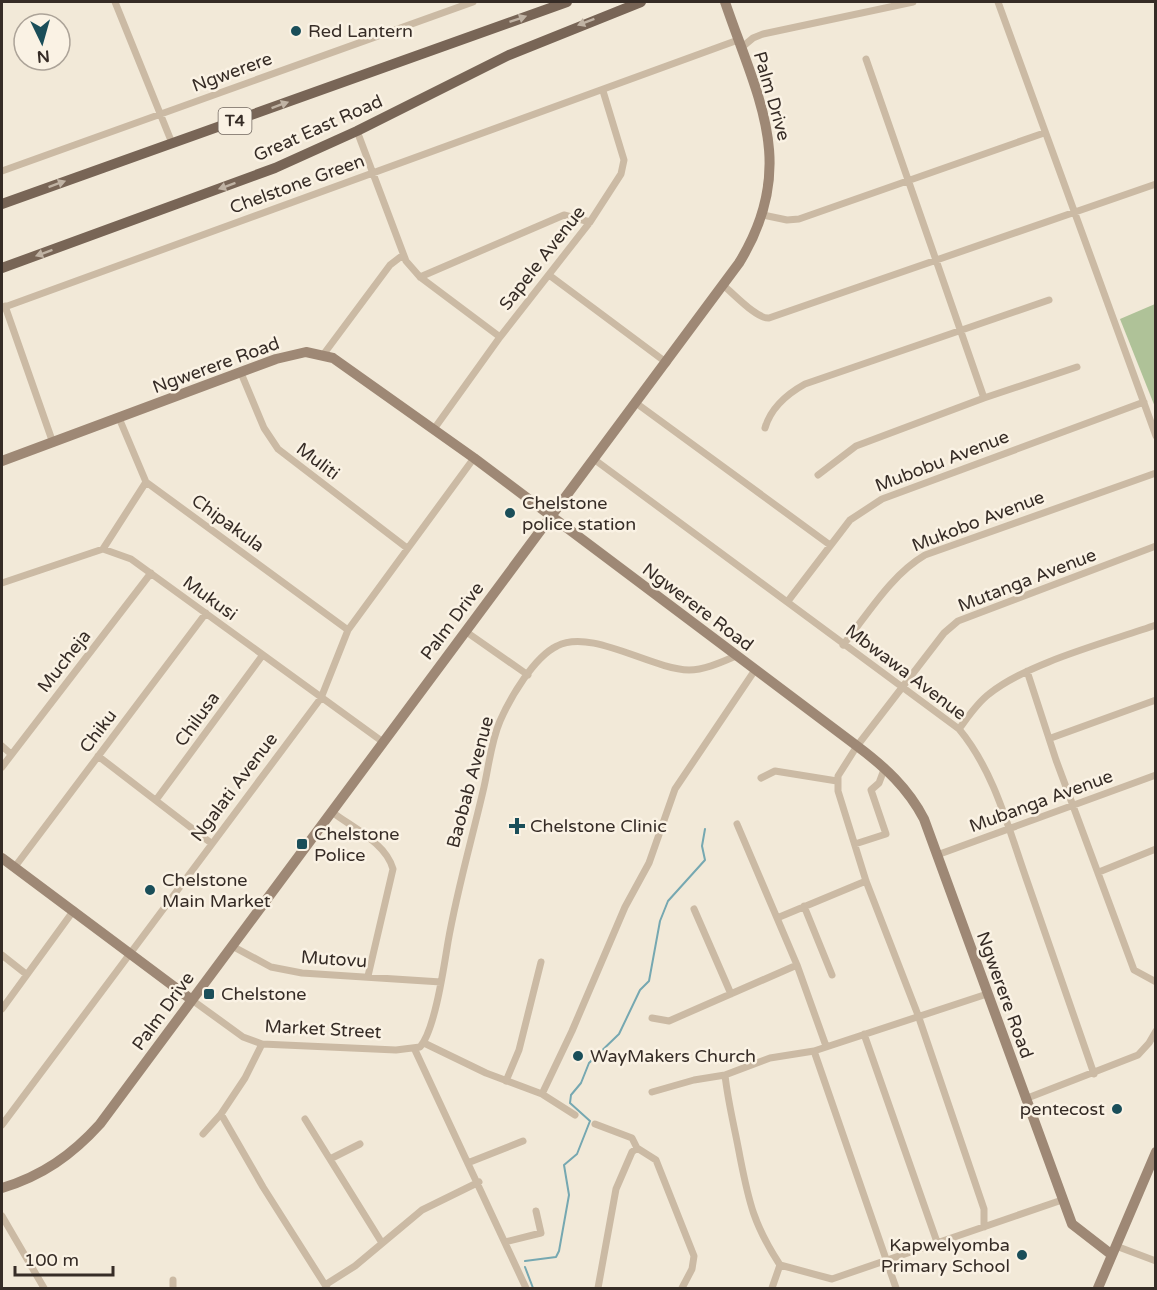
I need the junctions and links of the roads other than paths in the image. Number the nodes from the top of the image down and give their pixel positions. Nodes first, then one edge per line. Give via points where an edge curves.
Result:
1 (115, 2) edge
2 (473, 2) edge
3 (567, 2) edge
4 (641, 2) edge
5 (725, 2) edge
6 (913, 2) edge
7 (998, 2) edge
8 (740, 44) junction
9 (866, 59) dead end
10 (603, 91) junction
11 (160, 114) junction
12 (357, 131) junction
13 (1044, 133) junction
14 (172, 143) junction
15 (2, 171) edge
16 (372, 173) junction
17 (907, 180) junction
18 (1155, 184) edge
19 (2, 204) edge
20 (1073, 214) junction
21 (762, 215) junction
22 (590, 222) junction
23 (403, 255) junction
24 (936, 260) junction
25 (2, 268) edge
26 (549, 275) junction
27 (420, 277) junction
28 (724, 286) junction
29 (1049, 300) dead end
30 (3, 307) edge
31 (960, 330) junction
32 (501, 337) junction
33 (323, 355) junction
34 (667, 363) junction
35 (1077, 367) dead end
36 (241, 373) junction
37 (984, 398) junction
38 (1144, 402) junction
39 (636, 403) junction
40 (119, 418) junction
41 (765, 428) dead end
42 (434, 429) junction
43 (1155, 436) edge
44 (53, 443) junction
45 (474, 458) junction
46 (595, 460) junction
47 (2, 461) edge
48 (1155, 473) edge
49 (818, 475) dead end
50 (146, 482) junction
51 (550, 517) junction
52 (830, 545) junction
53 (1155, 546) edge
54 (407, 548) junction
55 (103, 549) junction
56 (151, 573) junction
57 (2, 583) edge
58 (788, 601) junction
59 (206, 613) junction
60 (1155, 625) edge
61 (348, 630) junction
62 (465, 631) junction
63 (843, 645) junction
64 (262, 656) junction
65 (736, 656) junction
66 (755, 670) junction
67 (1027, 671) junction
68 (528, 675) junction
69 (900, 687) junction
70 (321, 698) junction
71 (1155, 700) edge
72 (958, 729) junction
73 (1051, 738) junction
74 (383, 742) junction
75 (2, 746) edge
76 (857, 746) junction
77 (11, 754) junction
78 (98, 756) junction
79 (2, 767) edge
80 (885, 767) junction
81 (1155, 775) edge
82 (761, 778) dead end
83 (837, 781) junction
84 (156, 800) junction
85 (1073, 805) junction
86 (332, 812) junction
87 (737, 824) dead end
88 (1009, 829) junction
89 (211, 843) junction
90 (855, 844) junction
91 (1155, 849) edge
92 (937, 855) junction
93 (2, 858) edge
94 (14, 868) junction
95 (1099, 872) junction
96 (866, 881) junction
97 (804, 906) junction
98 (694, 909) dead end
99 (74, 910) junction
100 (777, 918) junction
101 (231, 946) junction
102 (129, 952) junction
103 (2, 955) edge
104 (541, 962) dead end
105 (797, 965) junction
106 (26, 974) junction
107 (832, 975) dead end
108 (368, 976) junction
109 (441, 982) junction
110 (1155, 982) edge
111 (731, 994) junction
112 (987, 994) junction
113 (192, 1000) junction
114 (2, 1009) edge
115 (918, 1016) junction
116 (652, 1018) dead end
117 (1155, 1031) edge
118 (864, 1034) junction
119 (424, 1043) junction
120 (262, 1044) junction
121 (826, 1046) junction
122 (415, 1050) junction
123 (814, 1051) junction
124 (1094, 1074) junction
125 (725, 1075) junction
126 (506, 1081) junction
127 (652, 1092) dead end
128 (542, 1094) junction
129 (1025, 1099) junction
130 (221, 1114) junction
131 (575, 1115) dead end
132 (305, 1119) dead end
133 (595, 1124) dead end
134 (2, 1125) edge
135 (203, 1134) dead end
136 (524, 1141) dead end
137 (360, 1144) dead end
138 (637, 1148) junction
139 (1155, 1152) edge
140 (332, 1158) junction
141 (470, 1162) junction
142 (478, 1182) junction
143 (2, 1188) edge
144 (1062, 1200) junction
145 (984, 1209) junction
146 (536, 1211) dead end
147 (2, 1216) edge
148 (998, 1222) junction
149 (984, 1227) junction
150 (505, 1242) junction
151 (937, 1242) junction
152 (382, 1243) junction
153 (1114, 1250) junction
154 (888, 1260) junction
155 (1155, 1261) edge
156 (780, 1265) junction
157 (173, 1280) dead end
158 (326, 1287) edge
159 (44, 1288) edge
160 (173, 1288) edge
161 (526, 1288) edge
162 (598, 1288) edge
163 (682, 1288) edge
164 (772, 1288) edge
165 (896, 1288) edge
166 (1098, 1288) edge

1 - 11 street
2 - 11 street, Ngwerere
14 -> 3 main road, Great East Road / T4
4 -> 12 main road, Great East Road via 509,54
5 - 8 street, Palm Drive
6 - 8 street, Chelstone Green via 763,34
7 - 13 street
8 - 10 street, Chelstone Green
8 - 21 street, Palm Drive via 771,146 770,180
9 - 17 street
10 - 16 street, Chelstone Green
10 - 22 street, Sapele Avenue via 624,164
11 - 14 street
11 - 15 street, Ngwerere
12 - 16 street
12 -> 25 main road, Great East Road via 275,168
13 - 17 street
13 - 20 street
19 -> 14 main road, Great East Road / T4
16 - 23 street
16 - 30 street, Chelstone Green
17 - 21 street via 799,219
17 - 24 street
18 - 20 street
20 - 24 street
20 - 38 street
21 - 28 street, Palm Drive via 749,248
22 - 26 street, Sapele Avenue
22 - 27 street via 564,215
23 - 27 street
23 - 33 street via 390,265
24 - 28 street via 769,318 757,315
24 - 31 street
26 - 32 street, Sapele Avenue
26 - 34 street
27 - 32 street
28 - 34 street, Palm Drive
29 - 31 street
30 - 44 street
31 - 37 street
31 - 41 street via 806,384 784,398
32 - 42 street, Sapele Avenue
33 - 36 street, Ngwerere Road via 295,354
33 - 42 street, Ngwerere Road via 333,358
34 - 39 street, Palm Drive
35 - 37 street
36 - 40 street, Ngwerere Road
36 - 54 street, Muliti via 264,428 278,449
37 - 49 street via 856,446
38 - 43 street
38 - 52 street, Mubobu Avenue via 882,499 850,520
39 - 46 street, Palm Drive
39 - 52 street
40 - 44 street, Ngwerere Road
40 - 50 street
42 - 45 street, Ngwerere Road
44 - 47 street, Ngwerere Road
45 - 51 street, Ngwerere Road
45 - 54 street, Ngalati Avenue
46 - 51 street, Palm Drive
46 - 58 street, Mbwawa Avenue
48 - 63 street, Mukobo Avenue via 925,555 897,577
50 - 55 street
50 - 61 street, Chipakula
51 - 62 street, Palm Drive
51 - 65 street, Ngwerere Road
52 - 58 street, Mubobu Avenue
53 - 69 street, Mutanga Avenue via 958,621
54 - 61 street, Ngalati Avenue
55 - 56 street, Mukusi via 131,559
55 - 57 street
56 - 59 street, Mukusi
56 - 77 street, Mucheja
58 - 63 street, Mbwawa Avenue
59 - 64 street, Mukusi
59 - 78 street, Chiku
60 - 67 street
61 - 70 street, Ngalati Avenue
62 - 68 street
62 - 74 street, Palm Drive
63 - 69 street, Mbwawa Avenue
64 - 70 street, Mukusi
64 - 84 street, Chilusa
65 - 66 street, Ngwerere Road
65 - 68 street, Baobab Avenue via 685,670 572,641 552,648
66 - 76 street, Ngwerere Road
66 - 128 street via 671,797 649,863 625,907
67 - 72 street via 987,694
67 - 73 street
68 - 109 street, Baobab Avenue via 509,702 496,731 458,888
69 - 72 street, Mbwawa Avenue
69 - 76 street, Mutanga Avenue
70 - 74 street, Mukusi
70 - 89 street, Ngalati Avenue
71 - 73 street
72 - 88 street, Mbwawa Avenue via 984,762
73 - 85 street
74 - 86 street, Palm Drive
75 - 77 street
76 - 80 street, Ngwerere Road
76 - 83 street, Mutanga Avenue
77 - 79 street, Mucheja
78 - 84 street
78 - 94 street, Chiku
80 - 90 street via 879,783 871,790 886,834
80 - 92 street, Ngwerere Road via 916,803
81 - 85 street, Mubanga Avenue
82 - 83 street via 775,771
83 - 90 street
84 - 89 street
85 - 88 street, Mubanga Avenue
85 - 95 street
86 - 101 street, Palm Drive
86 - 108 street via 382,849 393,869
87 - 100 street
88 - 92 street, Mubanga Avenue
88 - 124 street, Mbwawa Avenue
89 - 102 street, Ngalati Avenue
90 - 96 street
91 - 95 street
92 - 112 street, Ngwerere Road
93 - 94 street, Market Street
94 - 99 street, Market Street
95 - 110 street via 1134,970
96 - 97 street
96 - 115 street
97 - 100 street
97 - 107 street
98 - 111 street
99 - 102 street, Market Street
99 - 106 street
100 - 105 street
101 - 108 street, Mutovu via 271,967 333,976
101 - 113 street, Palm Drive
102 - 113 street, Market Street
102 - 134 street, Ngalati Avenue
103 - 106 street
104 - 126 street via 530,1013
105 - 111 street
105 - 121 street
106 - 114 street
108 - 109 street, Mutovu
109 - 119 street, Baobab Avenue
111 - 116 street via 669,1022
112 - 115 street
112 - 129 street, Ngwerere Road
113 - 120 street, Market Street via 243,1036
113 - 143 street, Palm Drive via 80,1145 40,1173
115 - 118 street
115 - 145 street
117 - 124 street via 1138,1055
118 - 121 street
118 - 151 street
119 - 122 street
119 - 126 street
120 - 122 street, Market Street
120 - 130 street
121 - 123 street
122 - 141 street
123 - 125 street via 771,1058
123 - 154 street
124 - 129 street
125 - 127 street
125 - 156 street via 748,1201
126 - 128 street
128 - 131 street
129 - 144 street, Ngwerere Road
130 - 135 street
130 - 158 street
132 - 140 street
133 - 138 street via 632,1138
136 - 141 street
137 - 140 street
138 - 162 street via 616,1189
138 - 163 street via 656,1160 691,1243 694,1263
139 - 153 street
140 - 152 street
141 - 142 street
142 - 150 street
142 - 152 street via 422,1210
144 - 148 street
144 - 153 street, Ngwerere Road via 1072,1224
145 - 148 street
145 - 149 street
146 - 150 street via 541,1233
147 - 159 street
148 - 149 street
149 - 151 street
150 - 161 street
151 - 154 street
152 - 158 street
153 - 155 street
153 - 166 street
154 - 156 street via 832,1279
154 - 165 street
156 - 164 street
157 - 160 street

